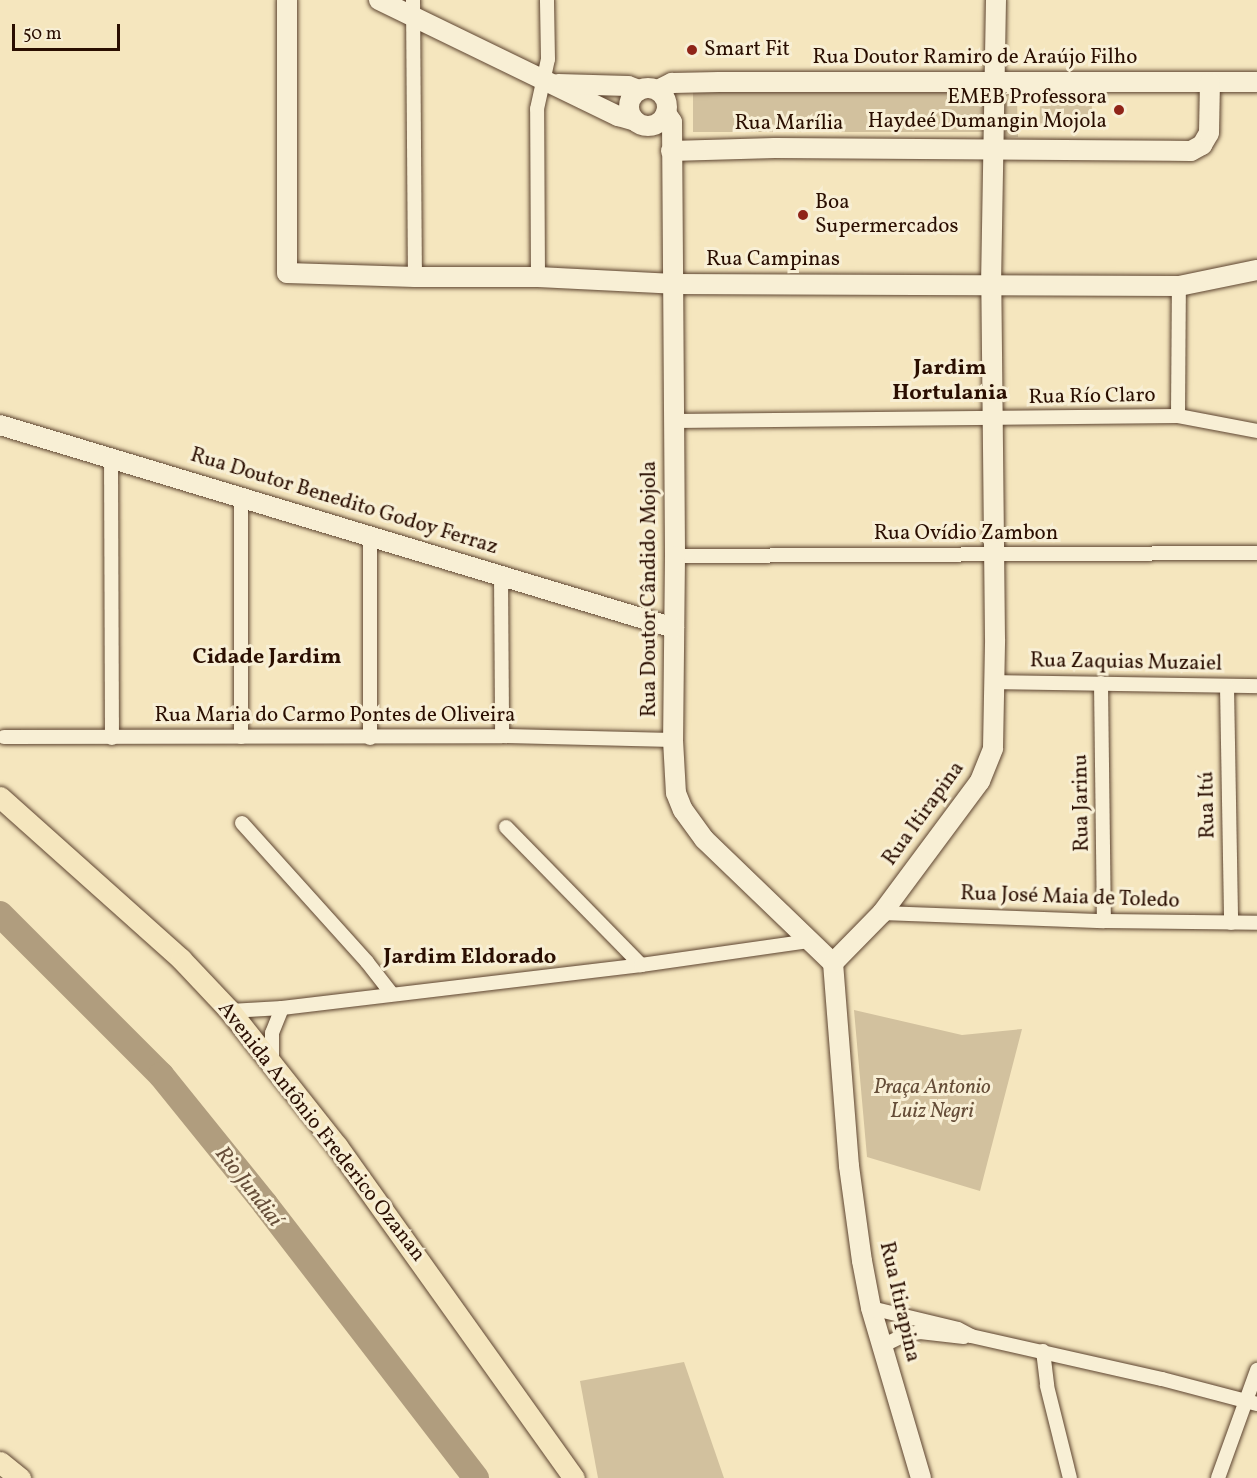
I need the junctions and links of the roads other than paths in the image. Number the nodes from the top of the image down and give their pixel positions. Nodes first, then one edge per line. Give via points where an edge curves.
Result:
1 (287, 0) edge
2 (379, 0) edge
3 (548, 0) edge
4 (996, 0) edge
5 (413, 9) edge
6 (549, 82) junction
7 (1257, 82) edge
8 (994, 83) junction
9 (1210, 83) junction
10 (648, 90) junction
11 (666, 113) junction
12 (640, 123) junction
13 (994, 149) junction
14 (671, 150) junction
15 (1257, 270) edge
16 (415, 277) junction
17 (538, 277) junction
18 (674, 284) junction
19 (992, 286) junction
20 (1179, 286) junction
21 (1178, 416) junction
22 (992, 419) junction
23 (675, 421) junction
24 (0, 424) edge
25 (1257, 431) edge
26 (111, 457) junction
27 (241, 496) junction
28 (370, 536) junction
29 (1257, 553) edge
30 (993, 555) junction
31 (675, 556) junction
32 (501, 575) junction
33 (674, 628) junction
34 (995, 682) junction
35 (1101, 683) junction
36 (1227, 686) junction
37 (1257, 686) edge
38 (502, 736) junction
39 (1, 737) edge
40 (112, 738) junction
41 (241, 738) junction
42 (370, 738) junction
43 (673, 740) junction
44 (0, 797) edge
45 (242, 823) dead end
46 (506, 827) dead end
47 (882, 913) junction
48 (1104, 921) junction
49 (1231, 923) junction
50 (1257, 924) edge
51 (810, 941) junction
52 (833, 963) junction
53 (641, 965) junction
54 (391, 993) junction
55 (282, 1008) junction
56 (230, 1011) junction
57 (273, 1066) junction
58 (871, 1308) junction
59 (971, 1336) junction
60 (882, 1346) junction
61 (1043, 1351) junction
62 (1257, 1370) edge
63 (1252, 1402) edge
64 (0, 1462) edge
65 (20, 1478) edge
66 (574, 1478) edge
67 (921, 1478) edge
68 (1070, 1478) edge
69 (1218, 1478) edge

1 - 16 street, Rua Campinas via 287,273
2 - 5 street
3 - 6 street
4 - 8 street, Rua Itirapina
5 - 6 street
5 - 16 street
6 - 10 street
6 - 12 street
6 - 17 street via 537,109
7 - 9 street, Rua Doutor Ramiro de Araújo Filho
8 - 9 street, Rua Doutor Ramiro de Araújo Filho
8 - 10 street, Rua Doutor Ramiro de Araújo Filho via 719,82 672,83
8 - 13 street, Rua Itirapina
9 - 13 street, Rua Marília via 1209,133 1202,145 1191,151
10 - 11 street, Rua Doutor Cândido Mojola via 667,105
10 - 12 street via 629,104
11 - 12 street via 660,122
11 - 14 street, Rua Doutor Cândido Mojola via 672,122
12 - 14 street
13 - 14 street, Rua Marília
13 - 19 street, Rua Itirapina
14 - 18 street, Rua Doutor Cândido Mojola
15 - 20 street, Rua Campinas
16 - 17 street, Rua Campinas
17 - 18 street, Rua Campinas
18 - 19 street, Rua Campinas
18 - 23 street, Rua Doutor Cândido Mojola
19 - 20 street, Rua Campinas
19 - 22 street, Rua Itirapina
20 - 21 street
21 - 22 street, Rua Río Claro
21 - 25 street, Rua Río Claro
22 - 23 street, Rua Río Claro
22 - 30 street, Rua Itirapina
23 - 31 street, Rua Doutor Cândido Mojola
24 - 26 street, Rua Doutor Benedito Godoy Ferraz
26 - 27 street, Rua Doutor Benedito Godoy Ferraz
26 - 40 street
27 - 28 street, Rua Doutor Benedito Godoy Ferraz
27 - 41 street
28 - 32 street, Rua Doutor Benedito Godoy Ferraz
28 - 42 street
29 - 30 street, Rua Ovídio Zambon
30 - 31 street, Rua Ovídio Zambon
30 - 34 street, Rua Itirapina
31 - 33 street, Rua Doutor Cândido Mojola
32 - 33 street, Rua Doutor Benedito Godoy Ferraz
32 - 38 street
33 - 43 street, Rua Doutor Cândido Mojola
34 - 35 street, Rua Zaquias Muzaiel
34 - 47 street, Rua Itirapina via 993,748 980,781
35 - 36 street, Rua Zaquias Muzaiel
35 - 48 street, Rua Jarinu
36 - 37 street, Rua Zaquias Muzaiel
36 - 49 street, Rua Itú
38 - 42 street, Rua Maria do Carmo Pontes de Oliveira
38 - 43 street, Rua Maria do Carmo Pontes de Oliveira
39 - 40 street, Rua Maria do Carmo Pontes de Oliveira
40 - 41 street, Rua Maria do Carmo Pontes de Oliveira
41 - 42 street, Rua Maria do Carmo Pontes de Oliveira
43 - 51 street, Rua Doutor Cândido Mojola via 676,793 689,818 723,859
44 - 56 main road, Avenida Antônio Frederico Ozanan via 181,958
45 - 54 street
46 - 53 street
47 - 48 street, Rua José Maia de Toledo
47 - 52 street, Rua Itirapina
48 - 49 street, Rua José Maia de Toledo
49 - 50 street, Rua José Maia de Toledo
51 - 52 street, Rua Doutor Cândido Mojola
51 - 53 street
52 - 58 street, Rua Itirapina via 849,1166
53 - 54 street
54 - 55 street
55 - 56 street
55 - 57 street via 272,1033
56 - 57 main road, Avenida Antônio Frederico Ozanan
57 - 66 main road, Avenida Antônio Frederico Ozanan via 350,1164
58 - 59 street via 958,1329
58 - 60 street, Rua Itirapina
59 - 60 street via 920,1332
59 - 61 street
60 - 67 street, Rua Itirapina
61 - 63 street
61 - 68 street via 1047,1386
62 - 63 street
63 - 69 street
64 - 65 main road

